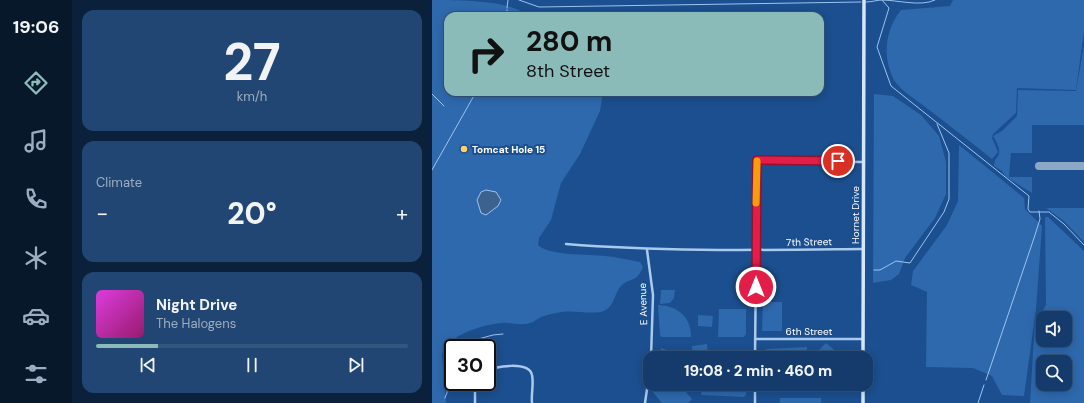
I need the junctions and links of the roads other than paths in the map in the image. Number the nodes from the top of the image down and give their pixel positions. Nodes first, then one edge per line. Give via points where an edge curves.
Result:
1 (864, 0) edge
2 (864, 162) junction
3 (566, 244) dead end
4 (863, 249) junction
5 (647, 250) junction
6 (755, 250) junction
7 (755, 339) junction
8 (863, 339) junction
9 (651, 351) edge
10 (755, 351) edge
11 (863, 351) edge
12 (496, 368) edge
13 (475, 391) edge
14 (647, 391) edge
15 (755, 391) edge
16 (863, 391) edge
17 (475, 403) edge
18 (532, 403) edge
19 (645, 403) edge
20 (755, 403) edge
21 (863, 403) edge

1 - 2 main road, Hornet Drive
2 - 4 main road, Hornet Drive
2 - 6 street via 757,160
3 - 5 street, 7th Street
4 - 6 street, 7th Street
4 - 8 main road, Hornet Drive
5 - 6 street, 7th Street
5 - 9 street, E Avenue via 653,295
6 - 7 street
7 - 8 street, 6th Street
7 - 10 street
8 - 11 main road, Hornet Drive
12 - 18 street via 522,366 528,369 532,376
13 - 17 street
14 - 19 street
15 - 20 street
16 - 21 main road

